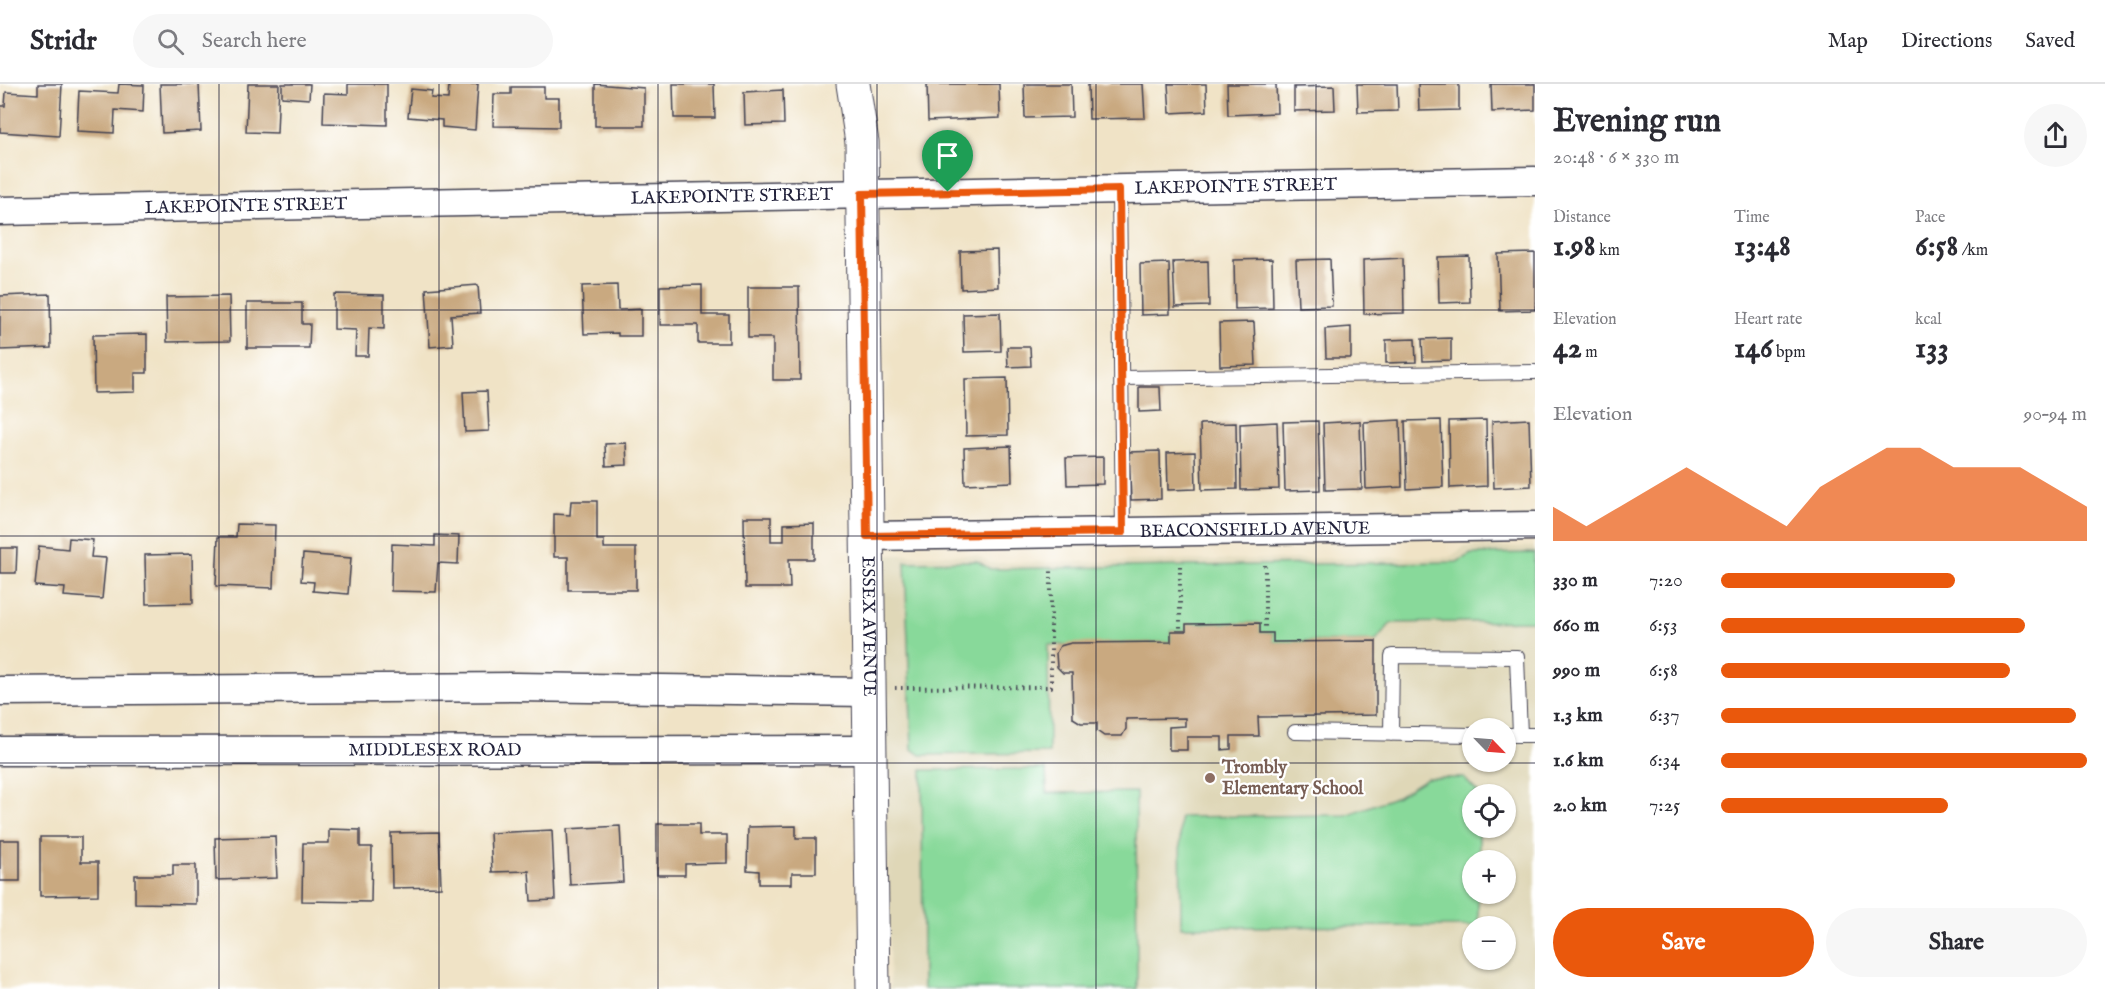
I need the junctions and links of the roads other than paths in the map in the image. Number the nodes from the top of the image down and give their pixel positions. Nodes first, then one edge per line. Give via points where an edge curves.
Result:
1 (853, 84) edge
2 (1535, 181) edge
3 (1119, 189) junction
4 (862, 194) junction
5 (0, 211) edge
6 (1535, 372) edge
7 (1122, 378) junction
8 (1535, 526) edge
9 (1123, 532) junction
10 (867, 536) junction
11 (877, 690) junction
12 (0, 691) edge
13 (1514, 718) edge
14 (1295, 732) dead end
15 (1391, 734) junction
16 (1462, 735) edge
17 (1516, 735) edge
18 (1535, 735) edge
19 (869, 750) junction
20 (0, 751) edge
21 (873, 989) edge

1 - 4 street, ESSEX AVENUE via 862,142
2 - 3 street, LAKEPOINTE STREET
3 - 4 street, LAKEPOINTE STREET
3 - 7 lane
4 - 5 street, LAKEPOINTE STREET
4 - 10 street, ESSEX AVENUE
6 - 7 lane
7 - 9 lane
8 - 9 street, BEACONSFIELD AVENUE
9 - 10 street, BEACONSFIELD AVENUE
10 - 11 street, ESSEX AVENUE
11 - 12 street via 516,687
11 - 19 street, ESSEX AVENUE
13 - 15 lane via 1517,657 1392,656
14 - 15 lane
15 - 16 lane
17 - 18 lane
19 - 20 street, MIDDLESEX ROAD
19 - 21 street, ESSEX AVENUE

